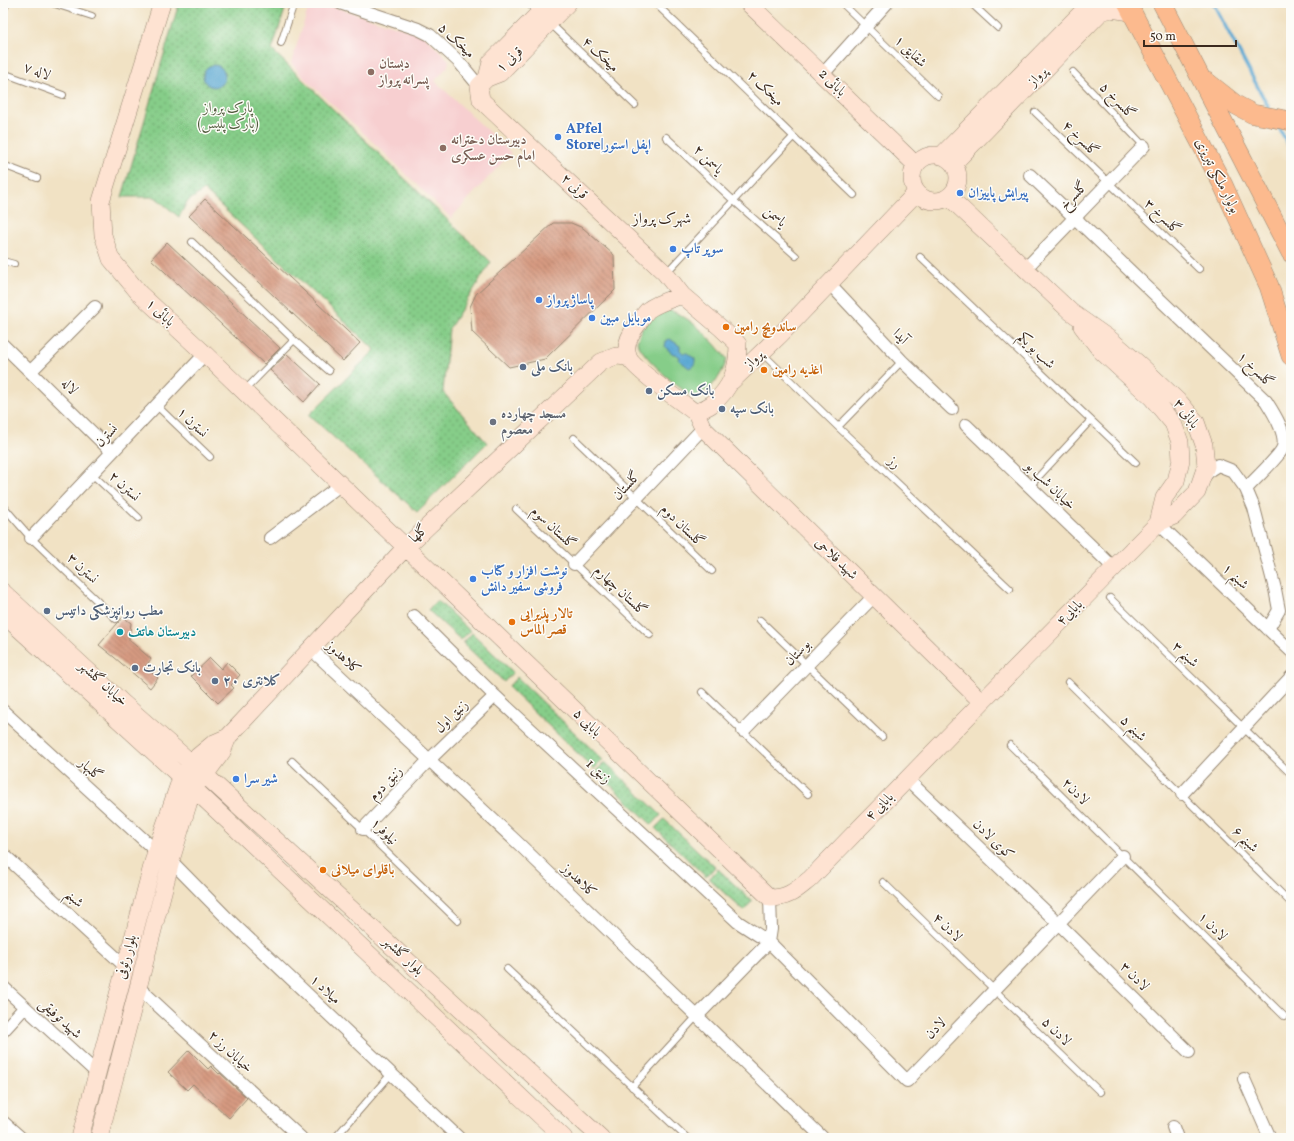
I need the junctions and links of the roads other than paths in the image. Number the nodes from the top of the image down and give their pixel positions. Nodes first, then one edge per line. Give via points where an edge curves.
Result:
1 (52, 3) edge
2 (162, 3) edge
3 (294, 3) edge
4 (340, 3) edge
5 (568, 3) edge
6 (655, 3) edge
7 (748, 3) edge
8 (842, 3) edge
9 (887, 3) edge
10 (972, 3) edge
11 (1091, 3) edge
12 (1162, 3) edge
13 (1129, 7) edge
14 (541, 11) edge
15 (92, 16) dead end
16 (866, 26) junction
17 (998, 28) dead end
18 (281, 43) dead end
19 (1196, 67) junction
20 (1073, 72) dead end
21 (3, 73) edge
22 (823, 74) junction
23 (483, 82) junction
24 (63, 95) dead end
25 (938, 96) dead end
26 (636, 105) dead end
27 (1035, 112) dead end
28 (1291, 121) edge
29 (666, 137) dead end
30 (793, 137) junction
31 (1144, 146) joint
32 (947, 160) junction
33 (916, 165) junction
34 (3, 166) edge
35 (1030, 175) dead end
36 (37, 178) dead end
37 (1108, 183) junction
38 (916, 192) junction
39 (854, 195) dead end
40 (950, 197) junction
41 (734, 201) junction
42 (1074, 218) junction
43 (192, 242) dead end
44 (1291, 253) edge
45 (796, 256) dead end
46 (920, 257) dead end
47 (3, 261) edge
48 (14, 264) dead end
49 (1026, 268) junction
50 (1199, 269) dead end
51 (665, 273) junction
52 (829, 283) junction
53 (682, 295) junction
54 (95, 307) dead end
55 (1071, 312) junction
56 (780, 335) junction
57 (294, 340) junction
58 (738, 344) junction
59 (3, 345) edge
60 (762, 353) junction
61 (205, 354) junction
62 (1291, 356) edge
63 (628, 357) junction
64 (902, 361) junction
65 (31, 371) junction
66 (329, 371) dead end
67 (728, 384) junction
68 (243, 392) junction
69 (156, 405) junction
70 (952, 409) dead end
71 (696, 413) junction
72 (1091, 420) junction
73 (966, 425) dead end
74 (838, 427) junction
75 (702, 428) junction
76 (574, 438) dead end
77 (112, 452) junction
78 (210, 457) dead end
79 (1136, 463) dead end
80 (92, 474) junction
81 (1202, 479) junction
82 (340, 485) junction
83 (1029, 487) junction
84 (1246, 489) junction
85 (636, 498) junction
86 (3, 505) edge
87 (516, 509) dead end
88 (139, 518) dead end
89 (1158, 523) junction
90 (31, 538) junction
91 (270, 538) dead end
92 (405, 548) junction
93 (574, 564) junction
94 (1114, 568) junction
95 (712, 571) dead end
96 (1010, 589) dead end
97 (3, 592) edge
98 (874, 596) junction
99 (1110, 598) dead end
100 (3, 614) edge
101 (414, 616) dead end
102 (116, 619) dead end
103 (760, 620) dead end
104 (1268, 630) junction
105 (650, 635) dead end
106 (311, 649) junction
107 (1291, 651) edge
108 (807, 665) junction
109 (1291, 677) edge
110 (1068, 682) dead end
111 (702, 692) dead end
112 (495, 696) junction
113 (982, 702) junction
114 (3, 711) edge
115 (1244, 728) junction
116 (743, 732) junction
117 (228, 737) junction
118 (882, 737) dead end
119 (1010, 745) dead end
120 (430, 760) junction
121 (292, 761) dead end
122 (191, 762) junction
123 (1291, 774) edge
124 (205, 775) junction
125 (907, 779) junction
126 (187, 783) junction
127 (808, 794) dead end
128 (1182, 794) junction
129 (363, 829) junction
130 (156, 851) junction
131 (3, 854) edge
132 (1123, 856) junction
133 (171, 861) junction
134 (883, 882) dead end
135 (770, 898) junction
136 (1291, 903) edge
137 (458, 921) dead end
138 (1058, 923) junction
139 (768, 942) junction
140 (125, 966) junction
141 (507, 969) dead end
142 (3, 987) edge
143 (138, 987) junction
144 (994, 990) junction
145 (25, 1007) junction
146 (697, 1016) junction
147 (1284, 1016) dead end
148 (3, 1031) edge
149 (1189, 1052) dead end
150 (97, 1073) junction
151 (391, 1074) junction
152 (1244, 1079) dead end
153 (632, 1087) junction
154 (1100, 1092) dead end
155 (3, 1122) edge
156 (21, 1138) edge
157 (80, 1138) edge
158 (99, 1138) edge
159 (301, 1138) edge
160 (335, 1138) edge
161 (459, 1138) edge
162 (564, 1138) edge
163 (601, 1138) edge
164 (687, 1138) edge
165 (823, 1138) edge
166 (1270, 1138) edge

1 - 15 lane
2 - 61 main road, بابائی ۱ via 101,201 103,235 111,259 139,293
3 - 18 lane
4 - 23 street, میخک ۵ via 418,28 430,35
5 - 14 main road, قرنی ۱
6 - 30 lane, میخک ۲
7 - 22 main road, بابائی 2
8 - 16 lane, شقایق ۱
9 - 16 street
10 - 17 lane
11 - 32 main road, پرواز
12 - 19 main road
13 - 32 main road, پرواز via 1101,12
13 - 62 main road, بولوار ملکی تبریزی via 1223,185 1269,286
14 - 23 main road, قرنی ۱ via 491,62
14 - 26 lane, میخک ۴
16 - 22 street
16 - 25 lane, شقایق ۱
19 - 28 main road via 1209,85 1236,105 1253,114
19 - 44 main road
20 - 31 lane, گلسرخ ۵
21 - 24 lane, ۷ لاله
22 - 33 main road, بابائی 2
23 - 51 main road, قرنی ۲ via 481,100
27 - 37 lane, گلسرخ ۴
29 - 41 lane, یاسمن ۲
30 - 39 lane, میخک ۲
30 - 41 lane
31 - 37 street, گلسرخ
32 - 33 main road via 934,155 927,156
32 - 40 main road via 957,170 958,177
33 - 38 main road via 911,178
34 - 36 lane
35 - 42 street, گلسرخ ۱
37 - 42 street, گلسرخ
37 - 50 lane, گلسرخ ۳
38 - 40 main road via 928,201 936,202
38 - 52 main road, پرواز
40 - 49 main road, بابائی ۳
41 - 45 lane, یاسمن
41 - 51 lane
42 - 49 street, گلسرخ
42 - 84 street, گلسرخ ۱ via 1266,401 1283,435 1283,448
43 - 57 lane
46 - 72 lane, شب بو یکم
47 - 48 lane
49 - 55 main road, بابائی ۳
51 - 53 main road, قرنی ۲
52 - 56 main road, پرواز
52 - 64 street, آیدا
53 - 58 main road
53 - 63 main road via 648,310 627,344
54 - 65 street
55 - 81 main road, بابائی ۳ via 1111,340 1140,365 1196,422 1204,445 1206,466
55 - 89 main road, بابائی ۳ via 1101,351 1152,398 1173,423 1180,442 1181,460 1176,481 1164,498
56 - 58 main road, پرواز via 757,346
56 - 60 main road, پرواز
57 - 66 lane
57 - 68 lane
58 - 67 main road via 734,376
59 - 65 street, لاله
60 - 67 main road, پرواز
60 - 74 lane, رز
61 - 68 main road, بابائی ۱
61 - 69 street, نسترن
63 - 71 main road via 658,385
63 - 92 main road, گلها via 616,356 601,362
64 - 70 street, آیدا
64 - 74 lane
65 - 77 street, لاله
67 - 71 main road via 712,404
68 - 82 main road, بابائی ۱
69 - 77 street, نسترن
69 - 78 lane, نسترن ١
71 - 75 main road, شهید فلاحی
72 - 79 lane, شب بو یکم
72 - 83 lane
73 - 83 street, خیابان شب بو
74 - 96 lane, رز
75 - 85 street, گلستان
75 - 98 main road, شهید فلاحی
76 - 85 lane, گلستان دوم
77 - 80 street, نسترن
80 - 88 lane, نسترن ٢
80 - 90 street, نسترن
81 - 84 street via 1218,465 1233,471
81 - 89 main road, بابائی ۳ via 1197,492 1174,516
82 - 91 street
82 - 92 main road, بابائی ۱
83 - 94 street, خیابان شب بو
84 - 104 street via 1254,508 1275,589 1278,610
85 - 93 street, گلستان
85 - 95 lane, گلستان دوم
86 - 90 lane, نسترن ٣
87 - 93 lane, گلستان سوم
89 - 94 main road, بابایی۴
89 - 104 street, شبنم ۱
90 - 102 lane, نسترن ٣
92 - 106 main road, گلها
92 - 135 main road, ۵ بابایی
93 - 105 lane, گلستان چهارم
94 - 113 main road, بابایی۴
97 - 122 main road, خیابان گلشهر
98 - 108 street, بوستان
98 - 113 main road, شهید فلاحی
99 - 115 lane, شبنم ۳
100 - 126 main road, خیابان گلشهر
101 - 112 street, زنبق 1
103 - 108 lane
104 - 107 street, شبنم ۱
106 - 117 main road, گلها
106 - 120 street, کلاهدوز
108 - 116 street, بوستان
108 - 118 lane
109 - 115 street
110 - 128 lane, شبنم ۵
111 - 116 lane
112 - 120 street, زنبق اول
112 - 139 street, زنبق 1 via 738,922
113 - 125 main road, بابایی ۴
114 - 130 street, گلبهار
115 - 123 lane, شبنم ۳
115 - 128 street
116 - 127 lane
117 - 122 main road via 214,743
117 - 124 main road via 222,752
119 - 132 lane, لادن۲
120 - 129 street, زنبق دوم
120 - 146 street, کلاهدوز
121 - 129 lane, نیلوفر۱
122 - 124 main road, خیابان گلشهر
122 - 126 main road
124 - 126 main road
124 - 163 main road, بلوار گلشهر
125 - 135 main road, بابایی ۴ via 794,892 781,898
125 - 138 street, کوی لادن
126 - 130 main road, بلوار رئوفی
126 - 133 main road, بلوار رئوفی
126 - 162 main road, بلوار گلشهر
128 - 136 lane, شبنم ۶
129 - 137 lane, نیلوفر۱
130 - 133 street, گلبهار
130 - 140 main road, بلوار رئوفی
131 - 140 street, شبنم
132 - 138 street, لادن
132 - 147 lane, لادن ۱
133 - 143 main road, بلوار رئوفی
133 - 151 street, میلاد ۱
134 - 144 lane, لادن ۴
135 - 139 street via 771,929
138 - 144 street, لادن
138 - 149 street, لادن ۳
139 - 144 street, لادن via 907,1082
139 - 146 street
140 - 150 main road, بلوار رئوفی
141 - 153 lane
142 - 145 street, شهید توفیقی
143 - 158 main road, بلوار رئوفی
143 - 159 street, خیابان رز ۲
144 - 154 lane, لادن ۵
145 - 148 street
145 - 150 street, شهید توفیقی
146 - 153 lane
146 - 165 street, کلاهدوز
150 - 157 main road, بلوار رئوفی
151 - 160 lane
151 - 161 street, میلاد ۱
152 - 166 street
153 - 164 lane
155 - 156 street

